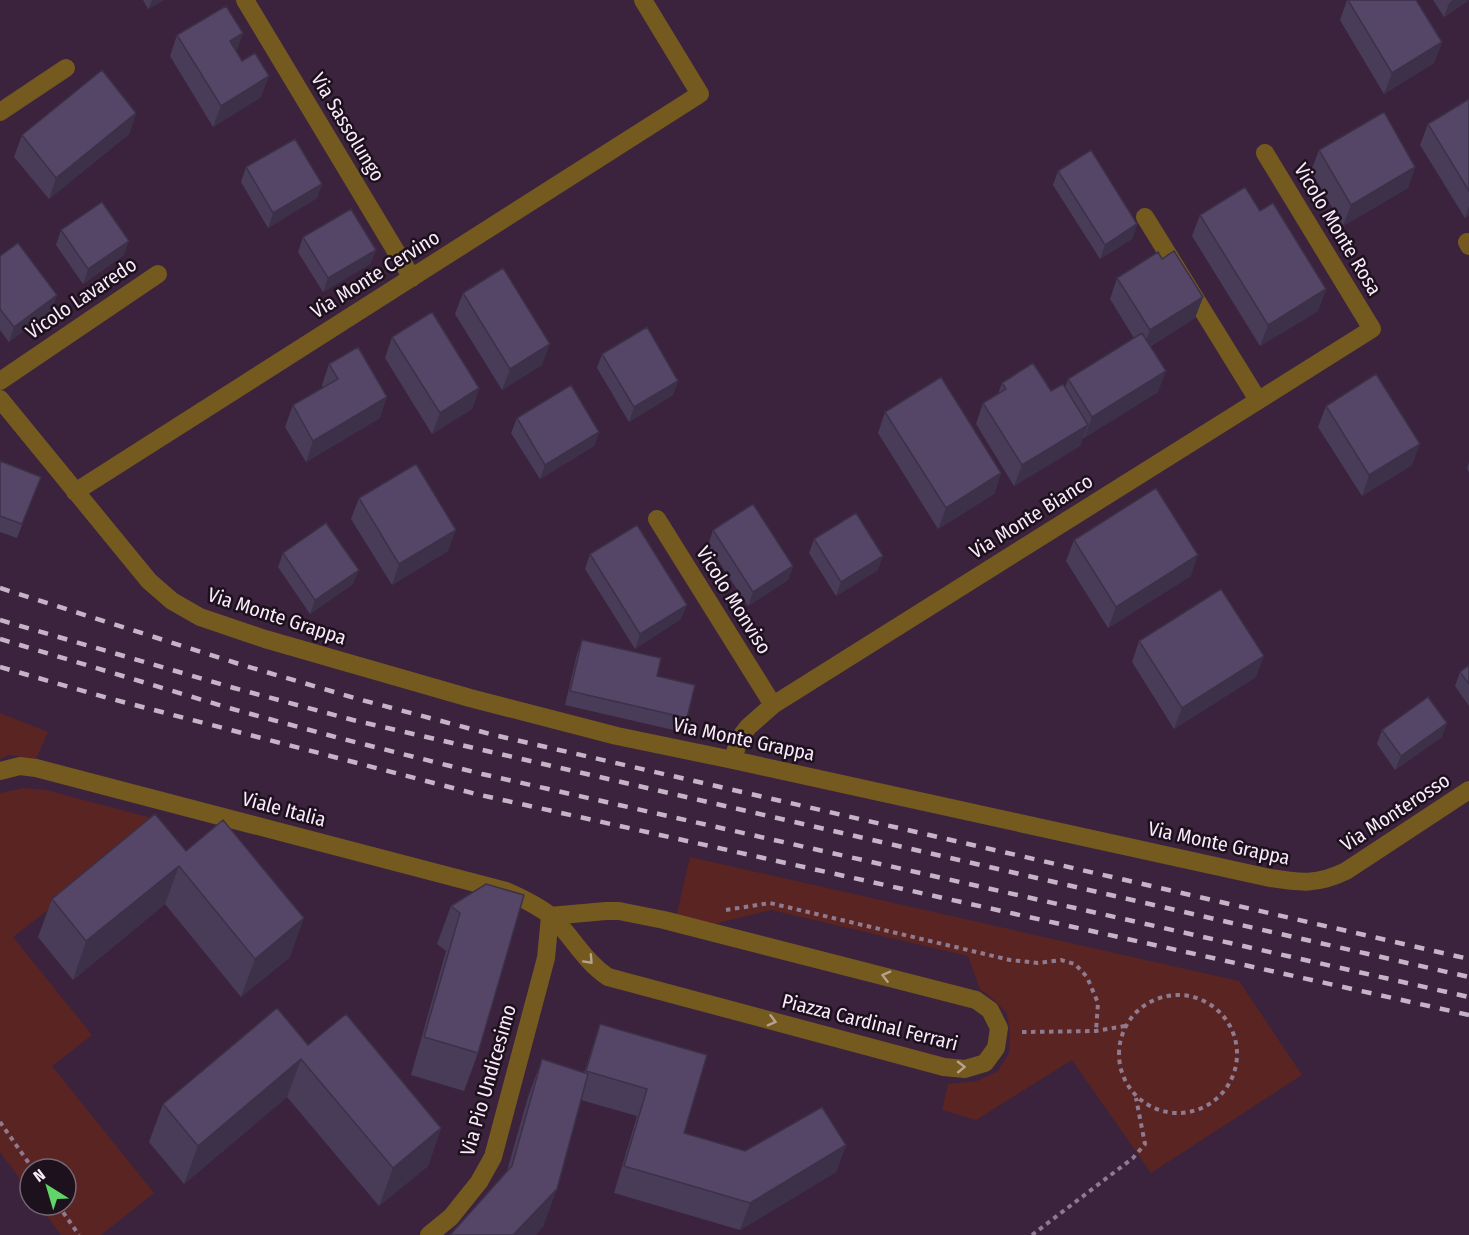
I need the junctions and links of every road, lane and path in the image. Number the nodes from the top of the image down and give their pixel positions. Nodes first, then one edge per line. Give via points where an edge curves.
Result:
1 (245, 0) edge
2 (643, 0) edge
3 (66, 68) dead end
4 (0, 112) edge
5 (1265, 153) dead end
6 (1145, 217) dead end
7 (158, 274) dead end
8 (412, 278) junction
9 (1372, 329) joint
10 (0, 381) edge
11 (0, 399) edge
12 (1258, 400) junction
13 (75, 492) junction
14 (657, 519) dead end
15 (773, 705) junction
16 (733, 760) junction
17 (0, 771) edge
18 (1469, 790) edge
19 (1346, 871) joint
20 (719, 911) dead end
21 (550, 916) junction
22 (1126, 1025) junction
23 (1096, 1031) junction
24 (1021, 1032) dead end
25 (1136, 1097) junction
26 (0, 1122) edge
27 (25, 1157) edge
28 (66, 1217) edge
29 (79, 1235) edge
30 (429, 1235) edge
31 (1032, 1235) edge

1 - 8 street, Via Sassolungo
2 - 8 street, Via Monte Cervino via 700,94
3 - 4 street
5 - 9 street, Vicolo Monte Rosa
6 - 12 street
7 - 10 street, Vicolo Lavaredo
8 - 13 street, Via Monte Cervino
9 - 12 street, Via Monte Bianco
11 - 13 street, Via Monte Grappa
12 - 15 street, Via Monte Bianco
13 - 16 street, Via Monte Grappa via 149,580 172,601 200,617 470,698 617,736
14 - 15 street, Vicolo Monviso
15 - 16 street, Via Monte Bianco via 739,739
16 - 19 street, Via Monte Grappa via 1270,878 1313,882
17 - 21 street, Viale Italia via 20,766 36,768 506,891
18 - 19 street, Via Monterosso
20 - 23 path via 770,903 1010,960 1061,960 1075,964 1087,977 1098,1002
21 -> 21 street, Piazza Cardinal Ferrari via 586,959 608,976 945,1067 965,1069 985,1063 996,1048 999,1028 990,1010 976,1000 619,911
21 - 30 street, Via Pio Undicesimo via 546,958 493,1157 451,1217
22 - 23 path
22 - 25 path via 1118,1056 1124,1079
22 - 25 path via 1149,1002 1179,994 1200,998 1214,1006 1228,1020 1237,1044 1236,1071 1227,1089 1196,1111 1162,1112
23 - 24 path
25 - 31 path via 1145,1144 1133,1158
26 - 27 path
28 - 29 path

